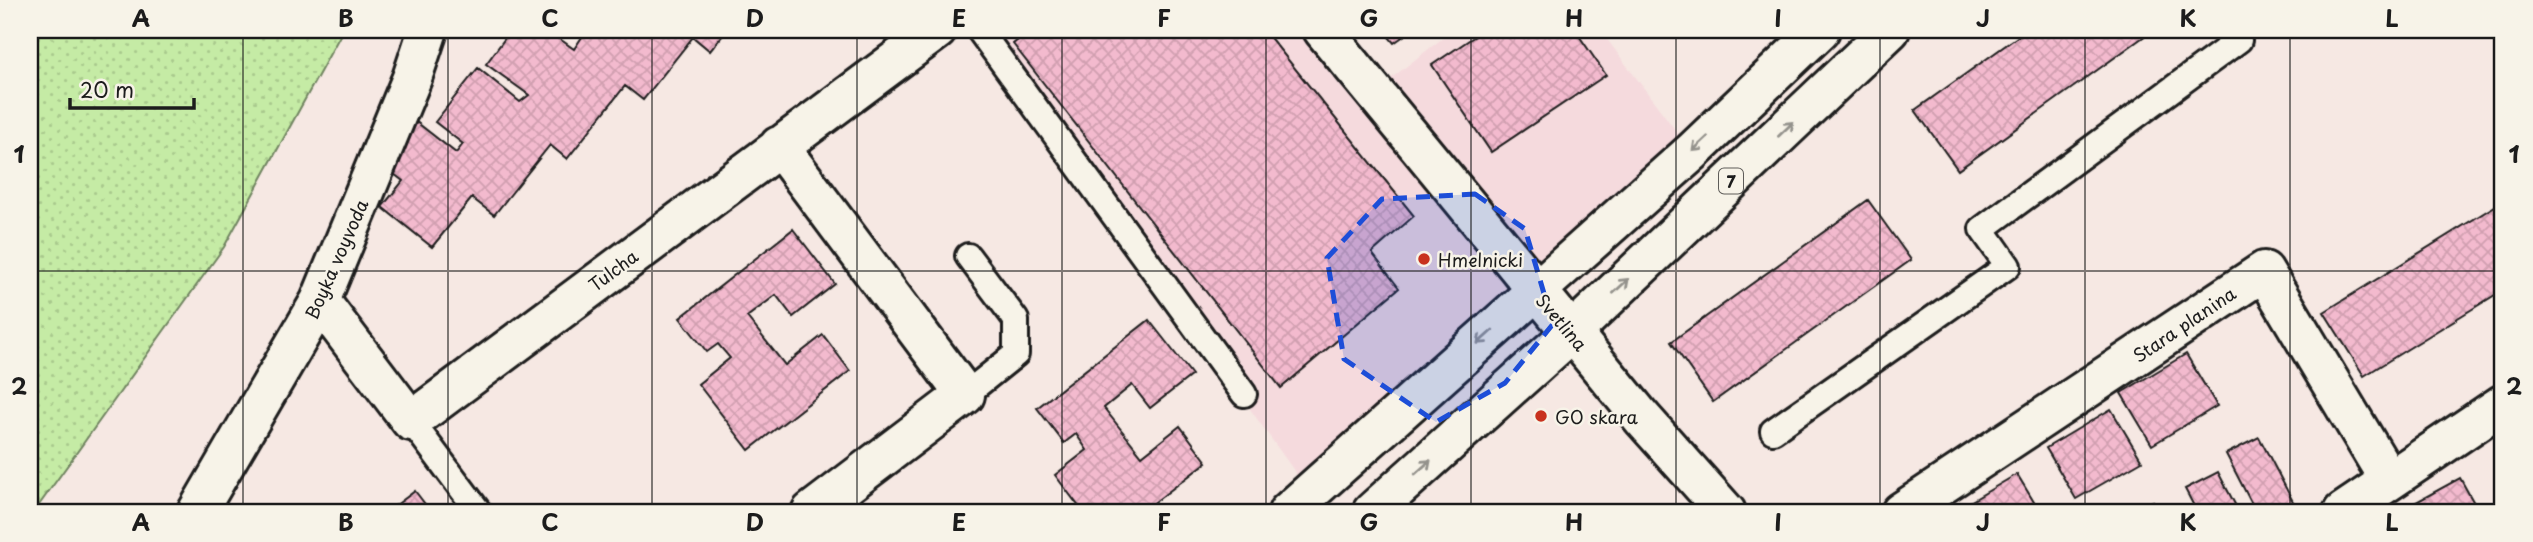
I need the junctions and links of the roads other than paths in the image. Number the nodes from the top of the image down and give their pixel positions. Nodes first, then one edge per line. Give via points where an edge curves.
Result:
1 (428, 30) edge
2 (937, 30) edge
3 (979, 30) edge
4 (1323, 30) edge
5 (1820, 30) edge
6 (1890, 30) edge
7 (2232, 30) edge
8 (779, 146) junction
9 (968, 256) dead end
10 (1536, 292) junction
11 (320, 301) junction
12 (1571, 333) junction
13 (1244, 394) dead end
14 (965, 395) junction
15 (2503, 404) edge
16 (411, 421) junction
17 (1773, 431) dead end
18 (2389, 480) junction
19 (197, 512) edge
20 (479, 512) edge
21 (811, 512) edge
22 (1288, 512) edge
23 (1372, 512) edge
24 (1726, 512) edge
25 (1901, 512) edge
26 (2343, 512) edge

1 - 11 street, Boyka voyvoda
2 - 8 street, Tulcha
3 - 13 lane
4 - 10 street, Svetlina
5 -> 10 street
12 -> 6 street, 7
7 - 17 lane via 2239,40 1982,229 2008,266
8 - 14 street
8 - 16 street, Tulcha
9 - 14 lane via 1016,320 1016,354
10 - 12 street, Svetlina
10 -> 22 street
11 - 16 street
11 - 19 street, Boyka voyvoda
23 -> 12 street, 7
12 - 24 street, Svetlina
14 - 21 street
15 - 18 street
16 - 20 lane
18 - 25 street, Stara planina via 2264,271
18 - 26 street

